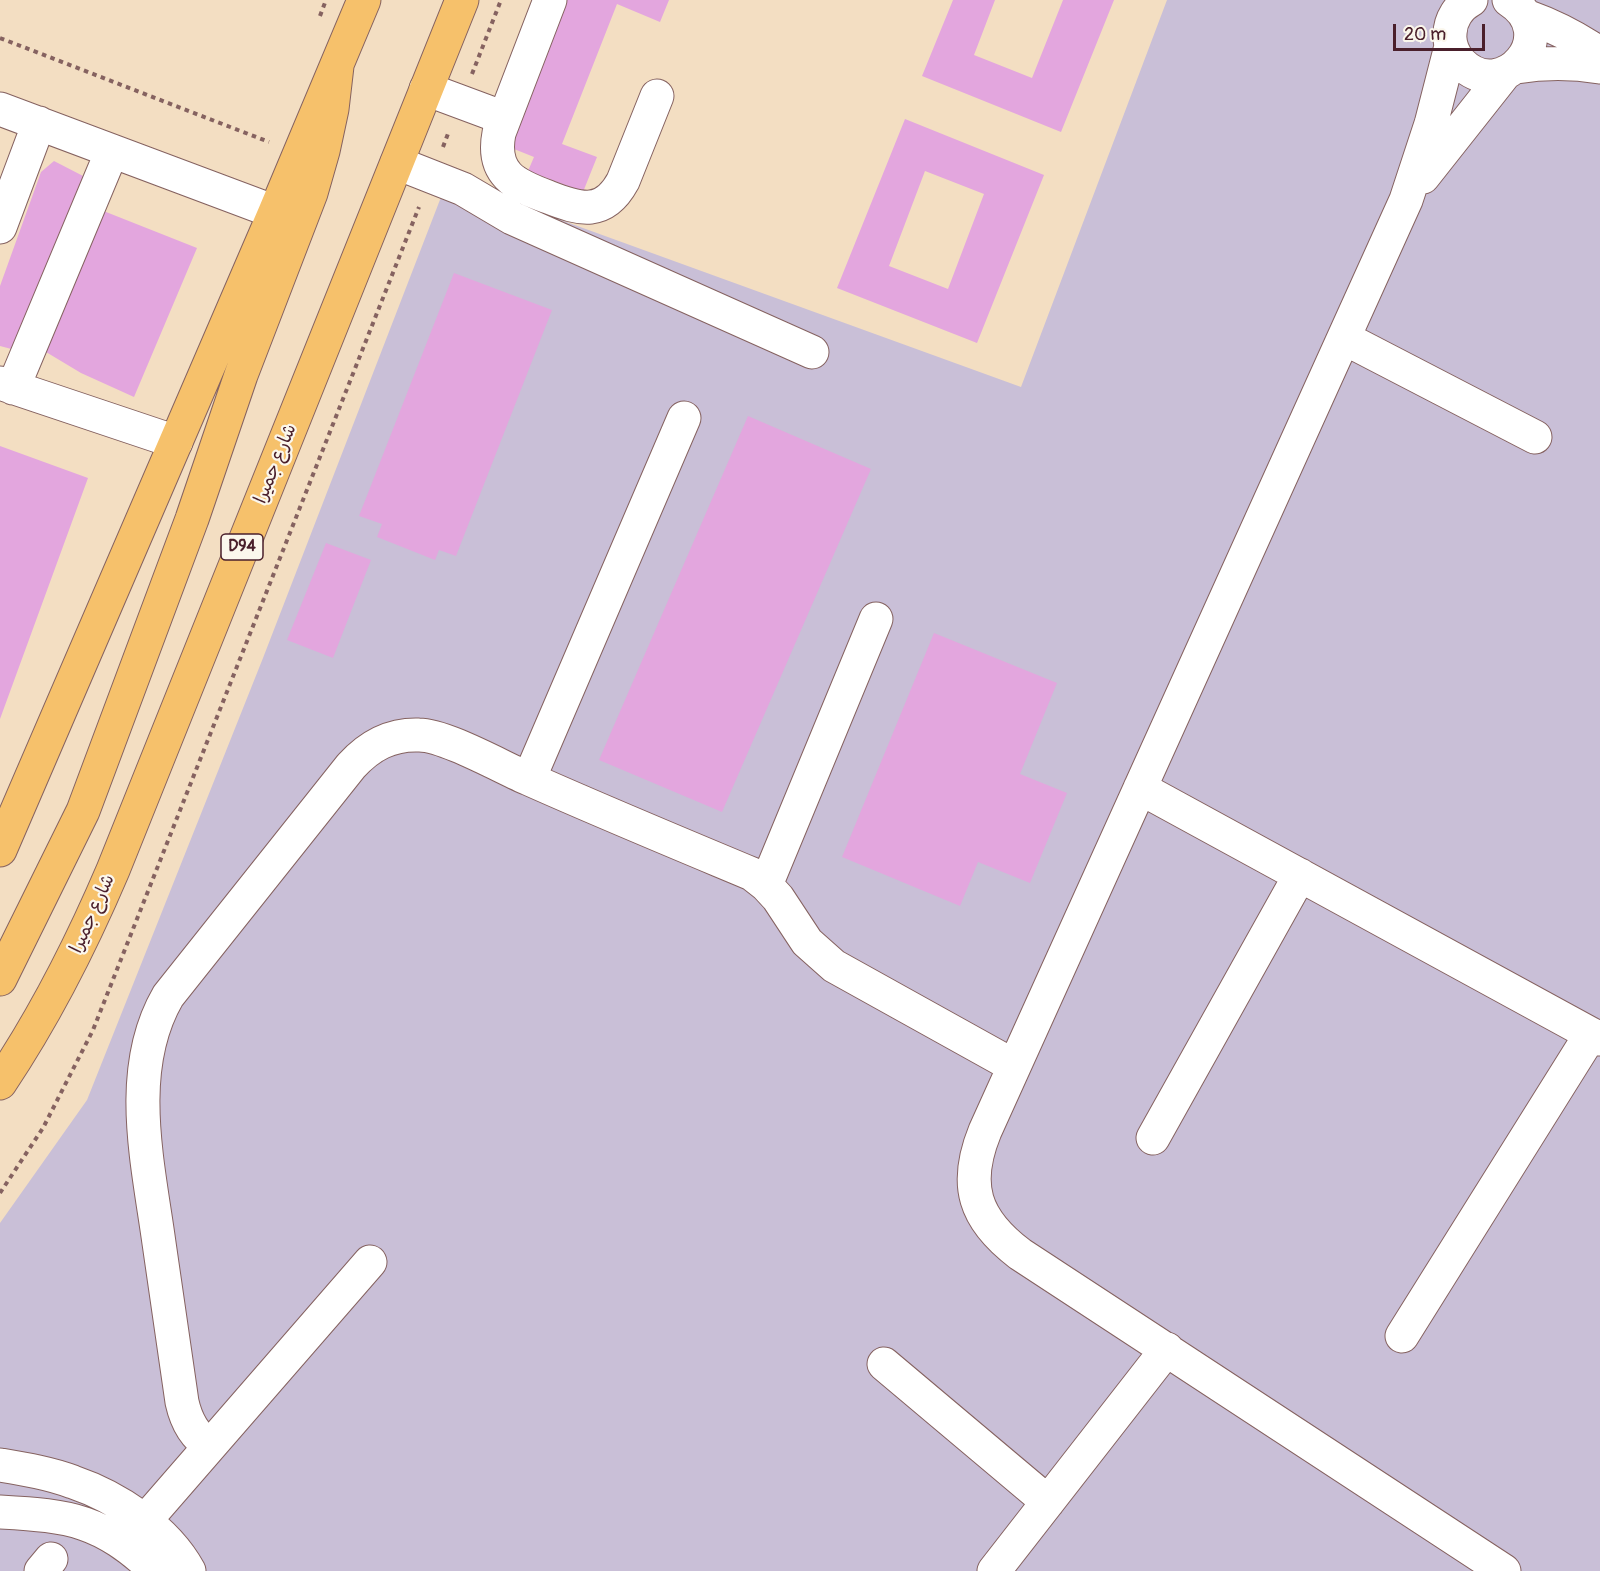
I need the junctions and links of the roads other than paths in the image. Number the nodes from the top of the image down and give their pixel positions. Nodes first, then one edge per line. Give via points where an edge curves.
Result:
1 (364, 0) edge
2 (462, 0) edge
3 (550, 0) edge
4 (1463, 4) edge
5 (1521, 6) edge
6 (1451, 46) junction
7 (1600, 54) edge
8 (336, 66) junction
9 (1600, 68) edge
10 (1511, 70) junction
11 (426, 89) junction
12 (657, 96) dead end
13 (0, 109) edge
14 (504, 118) junction
15 (39, 123) junction
16 (112, 151) junction
17 (392, 173) junction
18 (1406, 200) junction
19 (275, 212) junction
20 (0, 227) edge
21 (1344, 338) junction
22 (812, 352) dead end
23 (6, 386) edge
24 (684, 418) dead end
25 (1535, 437) dead end
26 (176, 442) junction
27 (876, 619) dead end
28 (529, 779) junction
29 (1140, 788) junction
30 (0, 850) edge
31 (1300, 875) junction
32 (766, 885) junction
33 (0, 979) edge
34 (1596, 1037) edge
35 (1014, 1066) junction
36 (0, 1083) edge
37 (1153, 1138) dead end
38 (370, 1262) dead end
39 (1402, 1336) dead end
40 (1167, 1349) junction
41 (884, 1365) dead end
42 (210, 1446) junction
43 (0, 1465) edge
44 (1048, 1502) junction
45 (0, 1512) edge
46 (144, 1522) junction
47 (156, 1571) edge
48 (189, 1571) edge
49 (994, 1571) edge
50 (1504, 1571) edge

1 - 8 main road
2 - 11 main road, شارع جميرا / D94
3 - 14 street
4 - 6 street via 1451,28
5 - 7 street
5 - 10 street via 1531,29 1530,43 1525,56
6 - 10 street via 1466,68 1479,74 1492,76
6 - 18 street
8 - 19 main road
8 - 33 main road via 332,109 311,193 241,375 192,519 83,811
9 - 10 street via 1558,62
10 - 18 street
11 - 14 street
11 - 17 main road, شارع جميرا / D94
12 - 14 street via 617,191 609,200 586,208 574,207 512,181 497,154
13 - 15 street
15 - 16 street
15 - 20 street
16 - 19 street
16 - 23 street
17 - 22 street via 428,186 456,208 512,218
17 - 36 main road, شارع جميرا / D94 via 88,931 25,1047
18 - 21 street
19 - 26 main road
21 - 25 street
21 - 29 street
23 - 26 street
24 - 28 street
26 - 30 main road
27 - 32 street
28 - 32 street via 752,874
28 - 42 street via 422,735 402,735 365,751 175,987 157,1015 144,1072 146,1153 182,1402 191,1428
29 - 31 street
29 - 35 street
31 - 34 street
31 - 37 street
32 - 35 street via 807,942 834,966
34 - 39 street
35 - 40 street via 976,1153 977,1199 986,1221 1001,1240 1020,1254
38 - 42 street
40 - 44 street
40 - 50 street
41 - 44 street
42 - 46 street
43 - 46 street via 72,1481 114,1500
44 - 49 street
45 - 47 street via 53,1515 92,1526 124,1543
46 - 48 street via 170,1545

